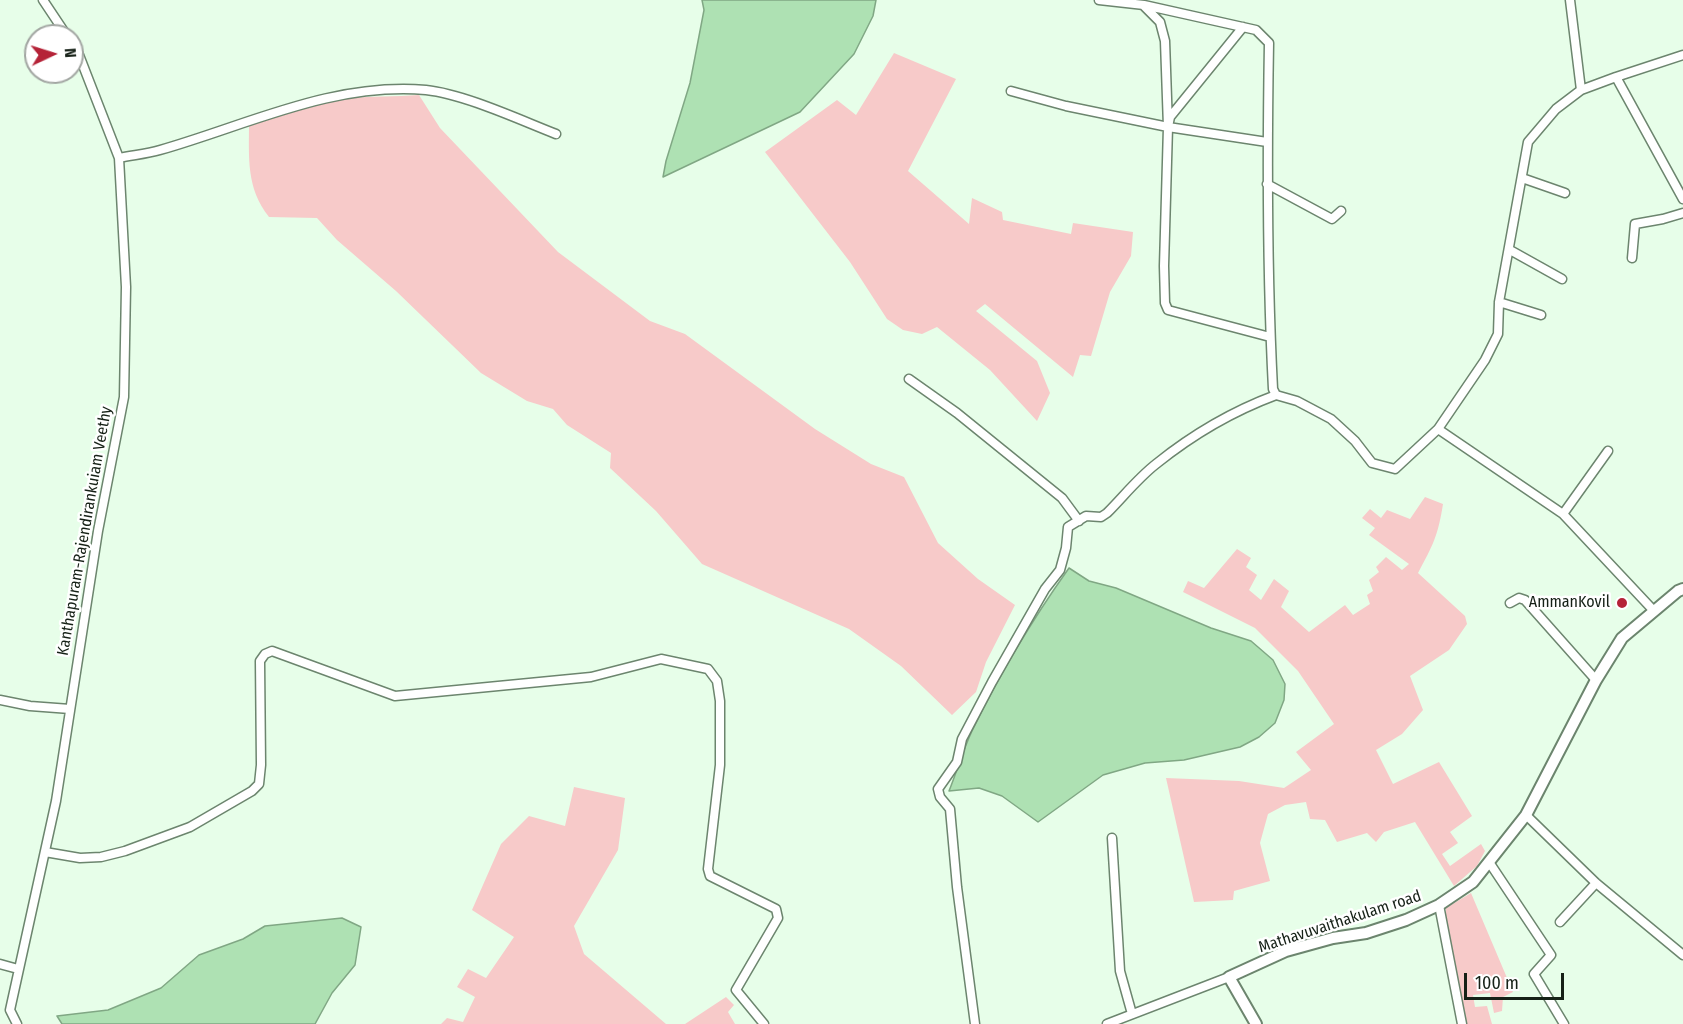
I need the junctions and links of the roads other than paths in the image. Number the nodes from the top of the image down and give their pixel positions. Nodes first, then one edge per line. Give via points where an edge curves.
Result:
1 (43, 0) edge
2 (1099, 0) edge
3 (1570, 0) edge
4 (1144, 5) junction
5 (59, 24) edge
6 (1243, 27) junction
7 (1683, 55) edge
8 (84, 68) edge
9 (1616, 77) junction
10 (1011, 90) dead end
11 (1581, 90) junction
12 (1168, 127) junction
13 (556, 134) dead end
14 (1267, 142) junction
15 (119, 158) junction
16 (1522, 178) junction
17 (1267, 184) junction
18 (1565, 193) dead end
19 (1683, 200) edge
20 (1341, 211) dead end
21 (1683, 213) edge
22 (1510, 250) junction
23 (1632, 258) dead end
24 (1562, 279) dead end
25 (1499, 302) junction
26 (1541, 315) dead end
27 (1270, 337) junction
28 (909, 379) dead end
29 (1276, 395) junction
30 (1438, 429) junction
31 (1608, 451) dead end
32 (1563, 514) junction
33 (1079, 521) junction
34 (1683, 589) edge
35 (1510, 603) dead end
36 (1654, 611) junction
37 (1596, 680) junction
38 (0, 700) edge
39 (70, 709) junction
40 (1526, 815) junction
41 (1112, 838) dead end
42 (45, 852) junction
43 (1489, 862) junction
44 (1596, 883) junction
45 (1439, 905) junction
46 (1560, 922) dead end
47 (1683, 955) edge
48 (0, 964) edge
49 (18, 969) junction
50 (1229, 977) junction
51 (1132, 1014) junction
52 (17, 1024) edge
53 (764, 1024) edge
54 (975, 1024) edge
55 (1107, 1024) edge
56 (1256, 1024) edge
57 (1462, 1024) edge
58 (1564, 1024) edge

1 - 5 street
2 - 4 street
3 - 11 street
4 - 6 street
4 - 12 street via 1160,22 1164,41
6 - 12 street via 1170,117
6 - 14 street via 1256,30 1269,43
7 - 9 street
8 - 15 street, Kanthapuram-Rajendirankuiam Veethy
9 - 11 street
9 - 19 street
10 - 12 street
11 - 16 street via 1556,109 1528,142
12 - 14 street
12 - 27 street via 1164,266 1168,310
13 - 15 street via 428,90 387,89 292,106 159,150
14 - 17 street
15 - 39 street, Kanthapuram-Rajendirankuiam Veethy via 126,287 124,397
16 - 18 street
16 - 22 street
17 - 20 street via 1332,219
17 - 27 street
21 - 23 street via 1635,224
22 - 24 street
22 - 25 street
25 - 26 street
25 - 30 street via 1498,334
27 - 29 street
28 - 33 street via 1062,498
29 - 30 street via 1331,419 1372,463 1395,469
29 - 33 street via 1202,431 1154,465 1107,513
30 - 32 street
31 - 32 street
32 - 36 street
33 - 54 street via 1068,527 1060,570 992,681 962,739 957,762 938,789 950,809
34 - 36 street, Mathavuvaithakulam road
35 - 37 street via 1519,598 1525,600
36 - 37 street, Mathavuvaithakulam road via 1622,638
37 - 40 street, Mathavuvaithakulam road
38 - 39 street
39 - 42 street, Kanthapuram-Rajendirankuiam Veethy
40 - 43 street, Mathavuvaithakulam road
40 - 44 street
41 - 51 street via 1120,971
42 - 49 street, Kanthapuram-Rajendirankuiam Veethy
42 - 53 street via 80,858 125,850 190,827 252,791 259,784 261,765 260,661 273,651 395,696 591,677 661,659 708,669 717,681 720,701 720,765 708,869 710,876 776,909 778,918 736,990
43 - 45 street, Mathavuvaithakulam road via 1473,882
43 - 58 street via 1551,955 1534,974
44 - 46 street
44 - 47 street
45 - 50 street, Mathavuvaithakulam road via 1366,933 1287,951
45 - 57 street
48 - 49 street
49 - 52 street, Kanthapuram-Rajendirankuiam Veethy via 10,1010
50 - 51 street, Mathavuvaithakulam road
50 - 56 street
51 - 55 street, Mathavuvaithakulam road

